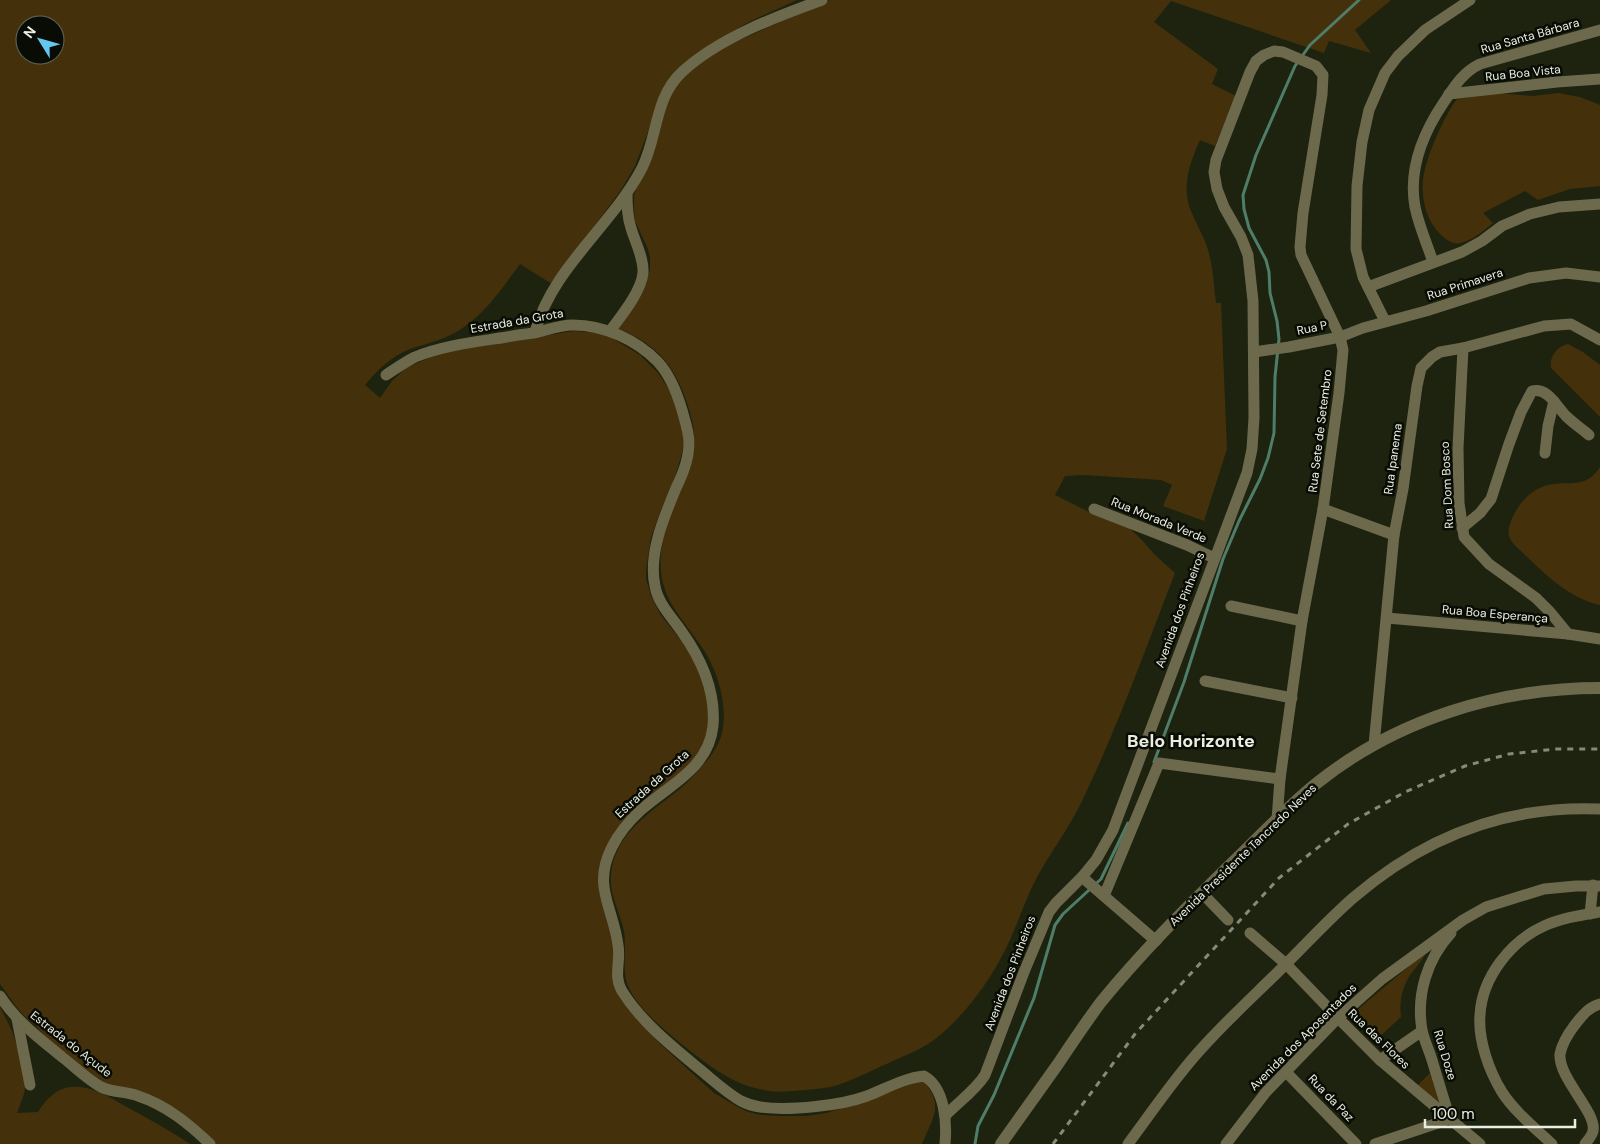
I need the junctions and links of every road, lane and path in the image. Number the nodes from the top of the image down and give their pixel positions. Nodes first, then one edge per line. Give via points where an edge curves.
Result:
1 (822, 0) edge
2 (1470, 0) edge
3 (1600, 30) edge
4 (1250, 72) joint
5 (1600, 79) edge
6 (1449, 94) junction
7 (627, 193) junction
8 (1600, 204) edge
9 (1433, 262) junction
10 (1600, 277) edge
11 (1368, 287) junction
12 (1385, 322) junction
13 (610, 331) junction
14 (536, 332) junction
15 (1340, 337) junction
16 (1600, 340) edge
17 (1463, 348) junction
18 (1254, 352) junction
19 (386, 375) dead end
20 (1554, 401) junction
21 (1589, 435) dead end
22 (1545, 454) dead end
23 (1094, 509) dead end
24 (1323, 509) junction
25 (1462, 528) junction
26 (1394, 535) junction
27 (1214, 558) junction
28 (1230, 606) dead end
29 (1387, 618) junction
30 (1302, 621) junction
31 (1568, 634) junction
32 (1600, 639) edge
33 (1205, 681) dead end
34 (1600, 688) edge
35 (1292, 698) junction
36 (1374, 745) junction
37 (1280, 779) junction
38 (1600, 809) edge
39 (1277, 820) junction
40 (1085, 879) junction
41 (1596, 886) edge
42 (1101, 893) junction
43 (1202, 893) junction
44 (1595, 913) edge
45 (1228, 920) dead end
46 (1463, 920) junction
47 (1250, 932) dead end
48 (1156, 941) junction
49 (1286, 964) junction
50 (0, 996) edge
51 (1600, 1004) edge
52 (1338, 1018) junction
53 (17, 1019) junction
54 (1422, 1031) junction
55 (1380, 1060) junction
56 (1286, 1072) junction
57 (30, 1085) dead end
58 (945, 1116) junction
59 (1450, 1119) junction
60 (210, 1144) edge
61 (945, 1144) edge
62 (1001, 1144) edge
63 (1128, 1144) edge
64 (1226, 1144) edge
65 (1356, 1144) edge
66 (1375, 1144) edge
67 (1480, 1144) edge
68 (1552, 1144) edge
69 (1585, 1144) edge

1 - 7 street via 777,16 723,44 681,73 665,95 647,158
2 - 11 street via 1425,30 1398,56 1385,73 1369,110 1358,172 1356,235 1360,268
3 - 6 street, Rua Santa Bárbara via 1480,64 1462,76
4 - 15 street, Rua Sete de Setembro via 1260,57 1278,51 1316,66 1323,75 1303,213 1301,255
4 - 18 street, Avenida dos Pinheiros via 1214,172 1218,194 1248,255
5 - 6 street, Rua Boa Vista
6 - 9 street, Rua Santa Bárbara via 1422,141 1414,180 1416,211
7 - 13 street via 628,217 643,272 631,301
7 - 14 street via 558,283
8 - 9 street via 1559,207 1530,214 1502,226 1462,252
9 - 11 street
10 - 12 street, Rua Primavera via 1566,272 1529,278
11 - 12 street
12 - 15 street, Rua Primavera
13 - 14 street, Estrada da Grota via 577,325
13 - 58 street, Estrada da Grota via 658,362 672,382 685,421 688,454 659,536 653,570 658,598 707,674 713,722 708,747 699,761 679,782 631,820 606,861 603,887 618,945 617,975 621,988 638,1012 671,1045 724,1090 742,1101 769,1108 833,1104 864,1097 922,1075 936,1087
14 - 19 street, Estrada da Grota via 444,347 414,358
15 - 18 street, Rua P
15 - 24 street, Rua Sete de Setembro via 1343,344 1342,370
16 - 17 street, Rua Ipanema via 1574,325 1563,324 1532,328
17 - 25 street, Rua Dom Bosco via 1458,448
17 - 26 street, Rua Ipanema via 1436,354 1421,368
18 - 27 street, Avenida dos Pinheiros via 1250,461
20 - 21 street
20 - 22 street
20 - 25 street via 1541,392 1534,390 1530,393 1491,499
23 - 27 street, Rua Morada Verde
24 - 26 street
24 - 30 street, Rua Sete de Setembro
25 - 31 street, Rua Dom Bosco via 1464,537 1489,564 1536,598
26 - 29 street, Rua Ipanema
27 - 40 street, Avenida dos Pinheiros via 1112,830
28 - 30 street
29 - 31 street, Rua Boa Esperança
29 - 36 street, Rua Ipanema
30 - 35 street, Rua Sete de Setembro
31 - 32 street, Rua Boa Esperança
33 - 35 street
34 - 36 street, Avenida Presidente Tancredo Neves via 1537,691 1462,706
35 - 37 street, Rua Sete de Setembro
36 - 39 street, Avenida Presidente Tancredo Neves via 1316,784
37 - 39 street, Rua Sete de Setembro
37 - 42 street via 1158,762
38 - 49 street via 1568,808 1502,817 1423,848 1364,889
39 - 43 street, Avenida Presidente Tancredo Neves
40 - 42 street
40 - 58 street, Avenida dos Pinheiros via 1049,912 985,1075 976,1088
41 - 44 street
41 - 46 street, Avenida dos Aposentados via 1559,886 1530,893 1486,907
42 - 48 street
43 - 45 street
43 - 48 street, Avenida Presidente Tancredo Neves
44 - 68 street via 1545,925 1516,945 1492,974 1481,1006 1483,1044 1495,1079 1511,1104
46 - 52 street, Avenida dos Aposentados via 1382,979
46 - 54 street, Rua Doze via 1440,946 1428,971 1422,993
47 - 49 street, Rua das Flores
48 - 62 street, Avenida Presidente Tancredo Neves via 1102,1002
49 - 52 street, Rua das Flores
49 - 63 street via 1202,1047
50 - 53 street, Estrada do Açude
51 - 69 street via 1586,1010 1562,1045 1560,1056 1563,1070 1593,1124 1592,1136
52 - 55 street, Rua das Flores
52 - 56 street, Avenida dos Aposentados
53 - 57 street
53 - 60 street, Estrada do Açude via 102,1087 147,1099 187,1122
54 - 55 street
54 - 59 street, Rua Doze
55 - 59 street, Rua das Flores
56 - 64 street, Avenida dos Aposentados
56 - 65 street, Rua da Paz
58 - 61 street
59 - 66 street
59 - 67 street, Rua das Flores

